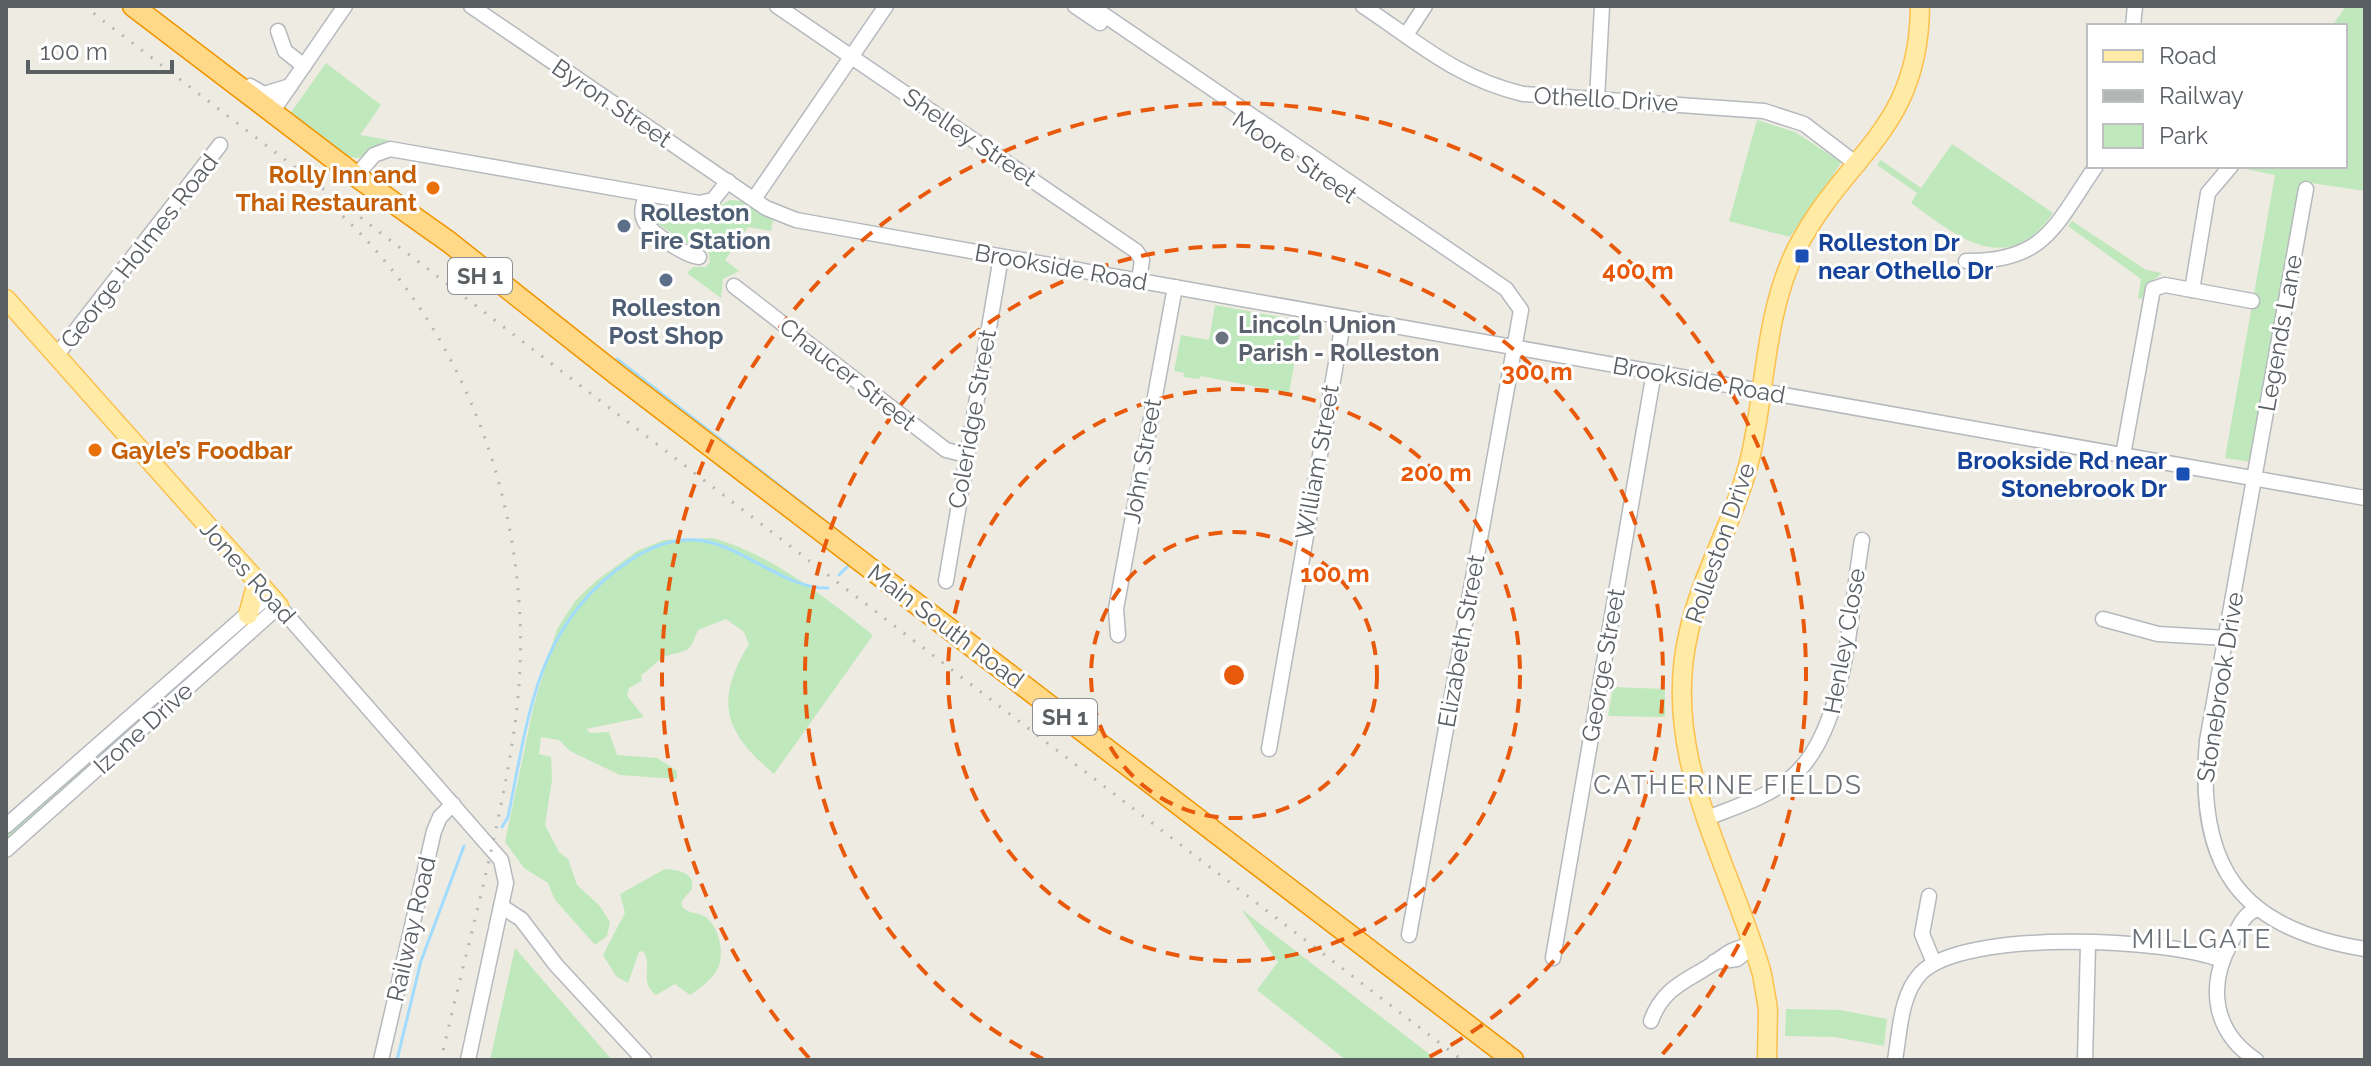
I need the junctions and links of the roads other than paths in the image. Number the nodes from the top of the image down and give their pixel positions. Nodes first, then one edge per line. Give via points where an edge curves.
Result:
1 (345, 6) edge
2 (471, 6) edge
3 (777, 6) edge
4 (886, 6) edge
5 (1075, 6) edge
6 (1091, 6) edge
7 (1363, 6) edge
8 (1425, 6) edge
9 (1602, 6) edge
10 (1920, 6) edge
11 (139, 10) edge
12 (278, 31) dead end
13 (1406, 35) junction
14 (851, 57) junction
15 (304, 66) junction
16 (290, 86) junction
17 (1597, 99) junction
18 (272, 112) junction
19 (220, 145) dead end
20 (1858, 165) junction
21 (2095, 168) edge
22 (2229, 168) edge
23 (356, 176) junction
24 (728, 181) junction
25 (2306, 189) dead end
26 (646, 194) junction
27 (754, 199) junction
28 (699, 257) dead end
29 (1001, 257) junction
30 (1966, 261) dead end
31 (1139, 281) junction
32 (734, 286) dead end
33 (1175, 287) junction
34 (2192, 290) junction
35 (6, 299) edge
36 (2252, 301) dead end
37 (1518, 304) junction
38 (1344, 317) junction
39 (1514, 347) junction
40 (56, 356) junction
41 (1654, 372) junction
42 (1762, 391) junction
43 (966, 455) junction
44 (2123, 455) junction
45 (2255, 478) junction
46 (2365, 498) edge
47 (1862, 540) dead end
48 (946, 581) dead end
49 (269, 594) junction
50 (248, 615) joint
51 (2103, 619) dead end
52 (1118, 635) dead end
53 (2226, 638) junction
54 (1269, 749) dead end
55 (453, 804) junction
56 (1705, 819) junction
57 (6, 826) edge
58 (6, 850) edge
59 (1929, 896) dead end
60 (501, 906) junction
61 (2258, 909) junction
62 (1409, 935) dead end
63 (2088, 945) junction
64 (1753, 946) junction
65 (2365, 949) edge
66 (1553, 958) dead end
67 (2221, 960) junction
68 (1934, 963) junction
69 (1651, 1021) dead end
70 (381, 1060) edge
71 (468, 1060) edge
72 (644, 1060) edge
73 (1513, 1060) edge
74 (1767, 1060) edge
75 (1895, 1060) edge
76 (2085, 1060) edge
77 (2256, 1060) edge

1 - 15 street
2 - 24 street, Byron Street
3 - 14 street, Shelley Street
4 - 14 street
5 - 37 street, Moore Street
6 - 37 street, Moore Street via 1506,289
7 - 13 street, Othello Drive
8 - 13 street
9 - 17 street
10 - 20 main road, Rolleston Drive via 1916,54 1904,94
11 - 16 street via 164,20 260,93
11 - 18 highway, Main South Road / SH 1
12 - 15 street via 285,51
13 - 17 street, Othello Drive via 1451,69 1488,86
14 - 27 street
14 - 31 street, Shelley Street via 1136,251 1142,263
15 - 16 street
16 - 18 street
17 - 20 street, Othello Drive via 1764,111 1804,124
18 - 23 highway, Main South Road / SH 1
19 - 40 street, George Holmes Road
20 - 42 main road, Rolleston Drive via 1819,210 1791,260
21 - 30 street via 2035,247 2009,258
22 - 34 street via 2208,193
23 - 26 street via 374,155 395,150
23 - 73 highway, Main South Road / SH 1 via 533,305 570,339
24 - 26 street via 716,197 703,203
24 - 27 street, Byron Street
25 - 45 street, Legends Lane
26 - 28 street via 645,223 686,254
27 - 29 street, Brookside Road via 796,220
29 - 31 street, Brookside Road
29 - 43 street, Coleridge Street
31 - 33 street, Brookside Road
32 - 43 street, Chaucer Street via 946,450
33 - 38 street, Brookside Road
33 - 52 street, John Street via 1116,609
34 - 36 street
34 - 44 street via 2162,285 2153,289
35 - 40 main road, Jones Road
37 - 39 street via 1522,313
38 - 39 street, Brookside Road
38 - 54 street, William Street
39 - 41 street, Brookside Road
39 - 62 street, Elizabeth Street
40 - 49 main road, Jones Road
41 - 42 street, Brookside Road
41 - 66 street, George Street
42 - 44 street, Brookside Road
42 - 56 main road, Rolleston Drive via 1743,484 1696,604 1683,658 1684,744
43 - 48 street, Coleridge Street
44 - 45 street, Brookside Road
45 - 46 street, Brookside Road
45 - 53 street, Stonebrook Drive
47 - 56 street, Henley Close via 1833,710 1818,746 1778,787
49 - 50 main road
49 - 55 street, Jones Road
49 - 58 street, Izone Drive
50 - 57 street, Izone Drive
51 - 53 street via 2158,634
53 - 61 street, Stonebrook Drive via 2207,741 2203,799 2222,862
55 - 60 street, Jones Road via 506,873
55 - 70 street, Railway Road via 434,831
56 - 64 main road, Rolleston Drive
59 - 68 street via 1922,934
60 - 71 street, Jones Road
60 - 72 street via 521,919
61 - 65 street, Stonebrook Drive via 2295,932
61 - 67 street
63 - 67 street via 2184,949
63 - 68 street via 2007,944
63 - 76 street
64 - 69 street via 1733,950 1673,987
64 - 74 main road, Rolleston Drive via 1768,1009
67 - 77 street via 2215,992 2220,1019 2237,1045
68 - 75 street via 1915,979 1907,996

